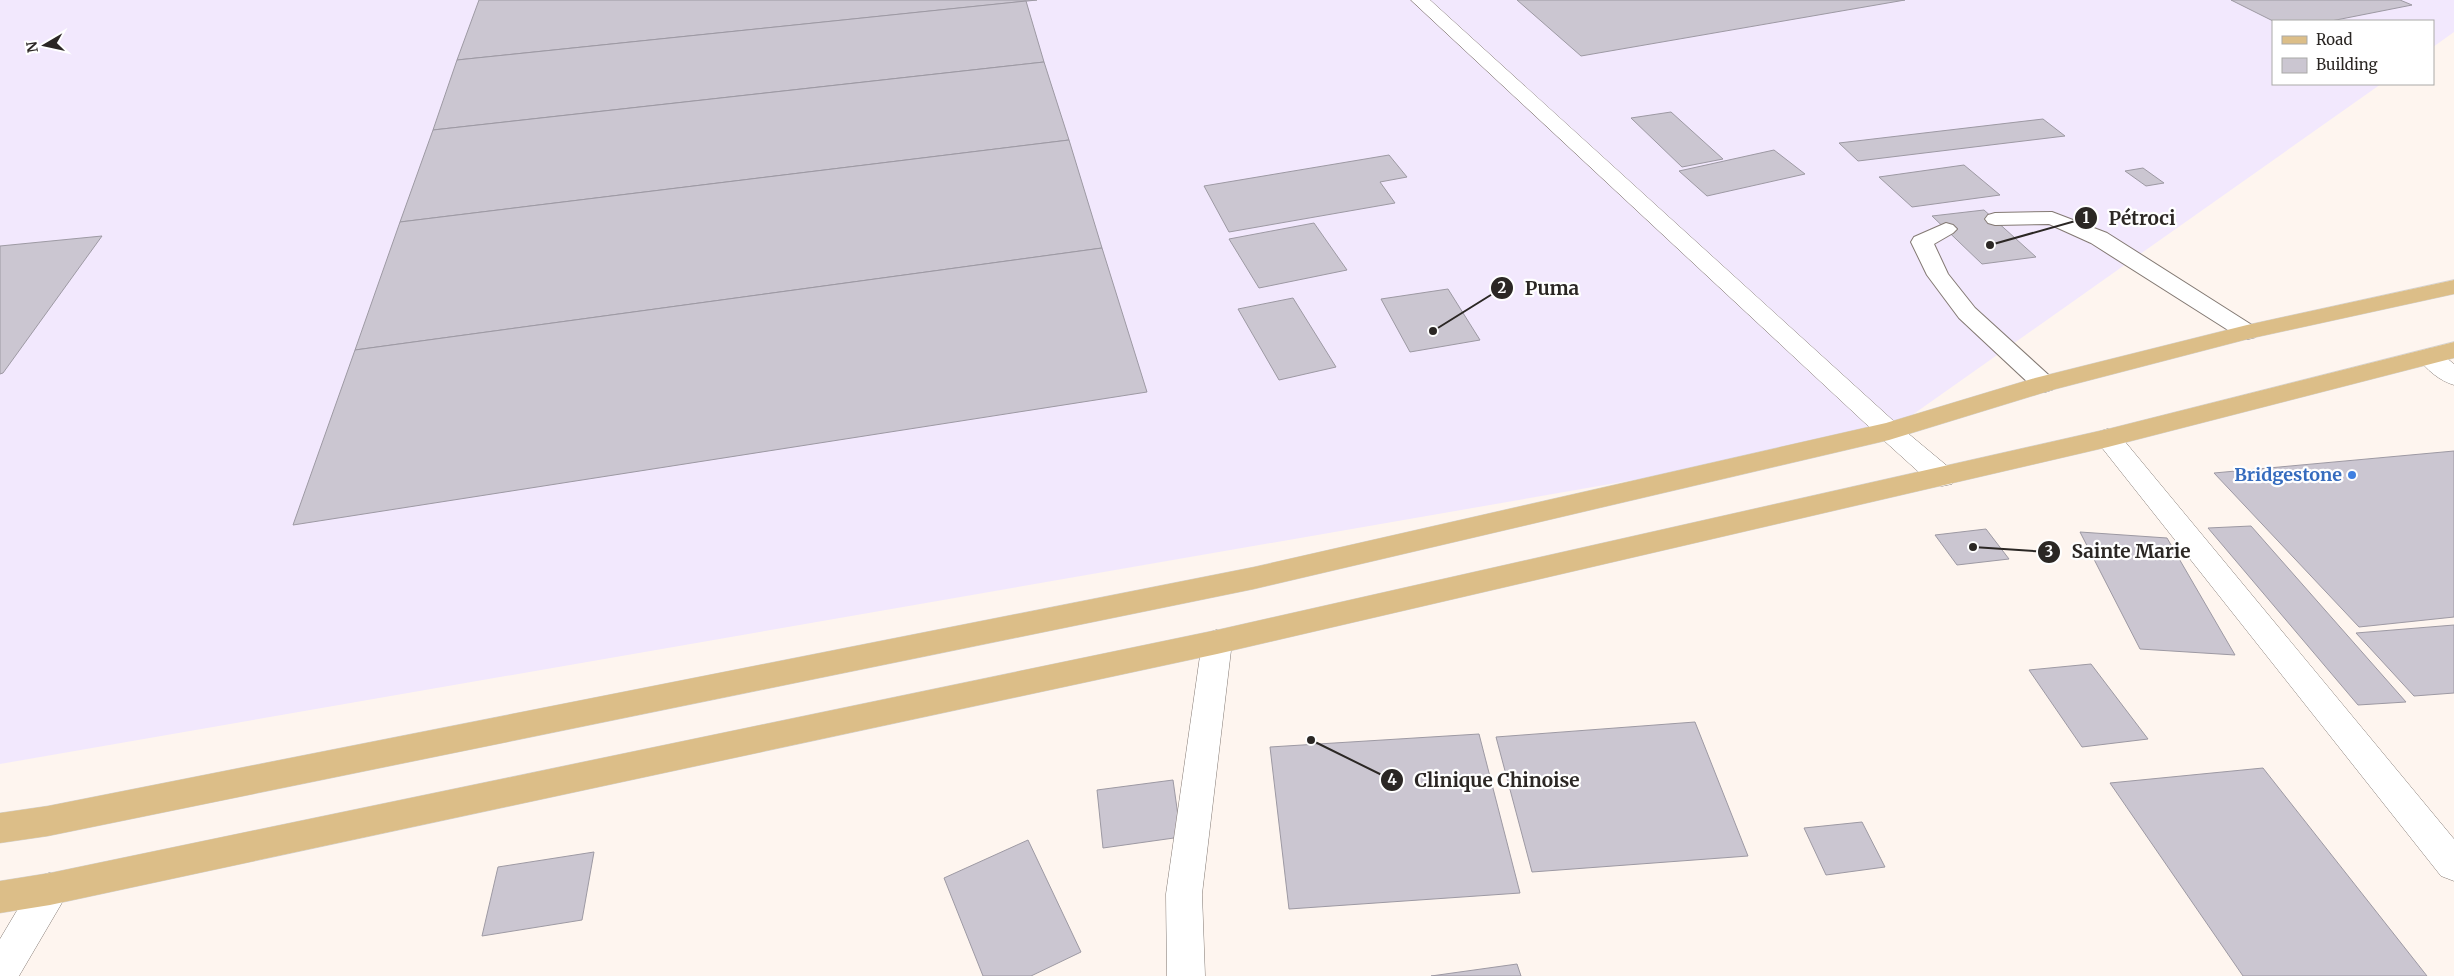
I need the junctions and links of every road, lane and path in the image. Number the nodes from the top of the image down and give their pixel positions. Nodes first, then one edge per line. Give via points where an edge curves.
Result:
1 (1420, 0) edge
2 (1995, 219) dead end
3 (1946, 229) dead end
4 (2454, 287) edge
5 (2247, 332) junction
6 (2442, 354) edge
7 (2454, 377) edge
8 (2044, 384) junction
9 (1889, 431) junction
10 (2108, 438) junction
11 (1942, 477) junction
12 (1217, 642) junction
13 (0, 828) edge
14 (2454, 865) edge
15 (50, 889) junction
16 (0, 897) edge
17 (0, 974) edge
18 (1186, 976) edge

1 - 9 street
2 - 5 lane via 2052,218 2099,238
3 - 8 lane via 1922,242 1938,275 1967,313
4 - 5 main road
5 - 8 main road
6 - 7 street
6 - 10 main road
8 - 9 main road
9 - 11 street
9 - 13 main road via 1254,578 58,819
10 - 11 main road
10 - 14 street
11 - 12 main road
12 - 15 main road
12 - 18 street via 1184,894
15 - 16 main road
15 - 17 street

